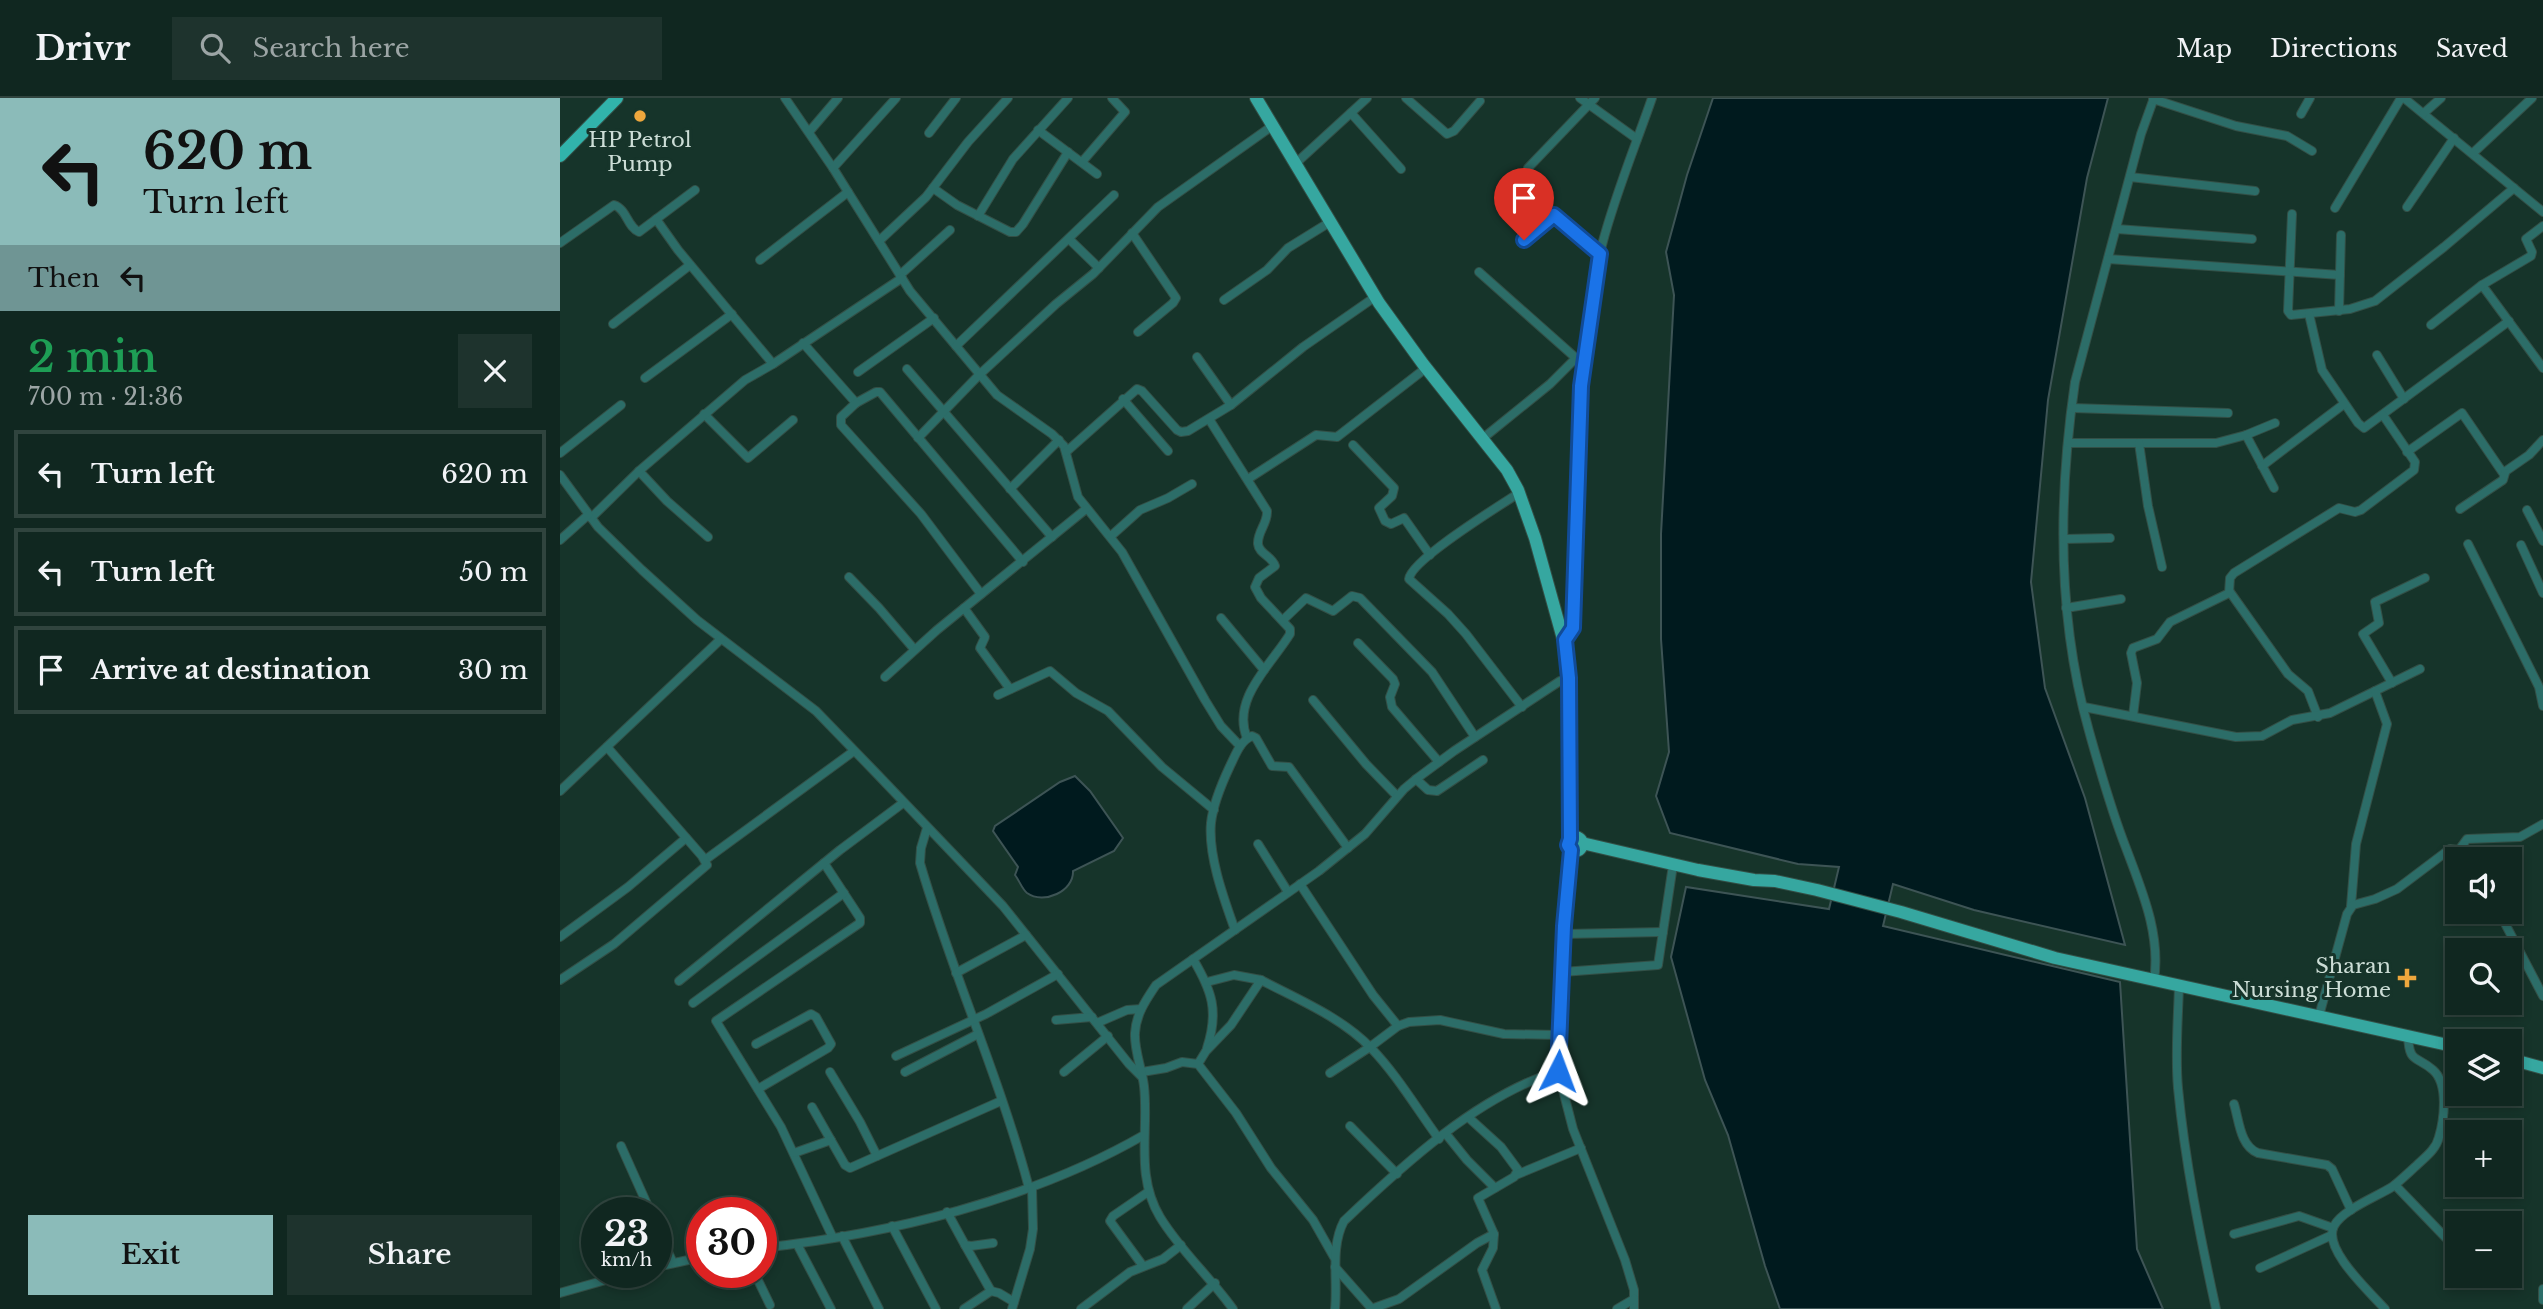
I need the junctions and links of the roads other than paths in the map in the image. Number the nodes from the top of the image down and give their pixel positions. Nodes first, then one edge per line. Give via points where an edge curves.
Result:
1 (617, 98) edge
2 (785, 98) edge
3 (838, 98) edge
4 (897, 98) edge
5 (956, 98) edge
6 (1008, 98) edge
7 (1068, 98) edge
8 (1112, 98) edge
9 (1255, 98) edge
10 (1367, 98) edge
11 (1406, 98) edge
12 (1580, 98) edge
13 (1652, 98) edge
14 (2309, 98) edge
15 (2402, 98) edge
16 (2441, 98) edge
17 (2532, 98) edge
18 (2153, 99) edge
19 (1480, 101) dead end
20 (1592, 101) edge
21 (1351, 113) junction
22 (2424, 113) junction
23 (2301, 114) dead end
24 (1272, 126) junction
25 (1038, 130) junction
26 (809, 132) junction
27 (929, 132) dead end
28 (2454, 138) junction
29 (1637, 139) junction
30 (2312, 151) dead end
31 (1068, 152) junction
32 (2473, 153) junction
33 (560, 156) edge
34 (1082, 162) junction
35 (1295, 164) junction
36 (833, 168) junction
37 (1401, 169) dead end
38 (1097, 174) dead end
39 (2130, 177) junction
40 (933, 188) junction
41 (2514, 188) junction
42 (695, 190) dead end
43 (2255, 191) dead end
44 (848, 192) junction
45 (1114, 195) dead end
46 (2407, 206) dead end
47 (2335, 208) dead end
48 (2543, 212) edge
49 (2291, 214) dead end
50 (1554, 215) junction
51 (978, 216) junction
52 (656, 219) junction
53 (1330, 222) junction
54 (2543, 226) edge
55 (2116, 229) junction
56 (950, 230) dead end
57 (1132, 233) junction
58 (2341, 235) dead end
59 (1069, 239) junction
60 (2252, 239) dead end
61 (1524, 240) dead end
62 (878, 241) junction
63 (560, 243) edge
64 (1600, 254) junction
65 (2108, 259) junction
66 (760, 260) dead end
67 (691, 265) junction
68 (1099, 268) junction
69 (2289, 271) junction
70 (1479, 272) dead end
71 (2340, 275) junction
72 (901, 276) junction
73 (2482, 285) junction
74 (1375, 297) junction
75 (1224, 300) dead end
76 (2339, 311) junction
77 (732, 314) junction
78 (2309, 314) junction
79 (933, 318) junction
80 (2509, 321) junction
81 (613, 324) dead end
82 (2431, 325) dead end
83 (1138, 332) dead end
84 (803, 343) junction
85 (956, 346) junction
86 (2377, 355) dead end
87 (1197, 357) dead end
88 (1581, 358) junction
89 (774, 364) junction
90 (1426, 368) junction
91 (2543, 368) edge
92 (907, 369) dead end
93 (858, 372) dead end
94 (979, 375) junction
95 (645, 378) dead end
96 (1123, 399) junction
97 (2404, 399) junction
98 (856, 403) junction
99 (2344, 404) junction
100 (621, 405) dead end
101 (1231, 405) junction
102 (2071, 408) junction
103 (943, 410) junction
104 (2228, 413) dead end
105 (704, 414) junction
106 (2383, 415) junction
107 (1209, 419) junction
108 (793, 420) dead end
109 (2275, 423) dead end
110 (2246, 435) junction
111 (918, 438) junction
112 (1482, 439) junction
113 (1059, 440) junction
114 (2543, 440) edge
115 (2068, 443) junction
116 (2139, 443) junction
117 (1353, 445) dead end
118 (1168, 451) dead end
119 (1066, 452) junction
120 (2407, 452) junction
121 (560, 453) edge
122 (2262, 466) junction
123 (639, 471) junction
124 (2505, 473) junction
125 (560, 475) edge
126 (1248, 478) junction
127 (1192, 484) dead end
128 (2274, 488) dead end
129 (1010, 489) junction
130 (1519, 493) junction
131 (1086, 509) junction
132 (2460, 509) dead end
133 (2527, 510) dead end
134 (590, 516) junction
135 (1111, 536) junction
136 (708, 537) dead end
137 (1052, 537) junction
138 (2109, 538) dead end
139 (2064, 539) junction
140 (560, 540) edge
141 (2543, 541) edge
142 (2469, 544) dead end
143 (2521, 545) dead end
144 (1430, 555) junction
145 (1023, 562) junction
146 (2162, 567) dead end
147 (849, 577) dead end
148 (2425, 578) dead end
149 (2230, 592) junction
150 (2543, 593) edge
151 (981, 594) junction
152 (2121, 599) dead end
153 (964, 608) junction
154 (2066, 608) junction
155 (1221, 618) dead end
156 (1283, 620) junction
157 (721, 639) junction
158 (1565, 640) junction
159 (1358, 643) dead end
160 (914, 649) junction
161 (2420, 669) dead end
162 (1264, 670) junction
163 (885, 677) dead end
164 (1569, 678) junction
165 (2392, 683) junction
166 (1010, 689) junction
167 (2375, 691) junction
168 (998, 695) dead end
169 (1312, 700) dead end
170 (2543, 706) edge
171 (1522, 707) junction
172 (2084, 707) junction
173 (2133, 716) junction
174 (2318, 717) junction
175 (1475, 737) junction
176 (1247, 738) junction
177 (1240, 746) junction
178 (607, 747) junction
179 (854, 751) junction
180 (1483, 760) dead end
181 (1438, 762) junction
182 (1416, 779) junction
183 (560, 791) edge
184 (1397, 796) junction
185 (903, 803) junction
186 (1214, 810) junction
187 (2543, 824) edge
188 (927, 828) junction
189 (686, 838) junction
190 (1258, 844) dead end
191 (1574, 844) junction
192 (2461, 847) edge
193 (1348, 848) junction
194 (2445, 852) edge
195 (705, 860) junction
196 (824, 863) junction
197 (1673, 865) junction
198 (1300, 884) junction
199 (1288, 892) junction
200 (844, 893) junction
201 (2351, 906) junction
202 (2505, 924) edge
203 (1235, 930) junction
204 (1663, 932) junction
205 (1564, 934) junction
206 (1026, 935) junction
207 (560, 937) edge
208 (1193, 959) junction
209 (1562, 972) junction
210 (956, 973) junction
211 (1058, 974) junction
212 (560, 980) edge
213 (1261, 980) junction
214 (679, 981) dead end
215 (2154, 981) junction
216 (1207, 982) junction
217 (2179, 986) junction
218 (2543, 996) edge
219 (693, 1003) dead end
220 (1140, 1009) junction
221 (2319, 1016) junction
222 (973, 1019) junction
223 (1056, 1020) dead end
224 (1094, 1020) junction
225 (1398, 1026) junction
226 (978, 1034) junction
227 (1559, 1035) junction
228 (2408, 1035) junction
229 (1108, 1036) junction
230 (756, 1044) dead end
231 (2445, 1044) edge
232 (1370, 1047) junction
233 (1206, 1051) junction
234 (896, 1056) dead end
235 (2522, 1062) edge
236 (1198, 1064) junction
237 (2543, 1068) edge
238 (1558, 1071) junction
239 (830, 1072) dead end
240 (905, 1072) dead end
241 (1064, 1072) dead end
242 (1330, 1073) dead end
243 (1142, 1074) junction
244 (758, 1089) junction
245 (1001, 1101) junction
246 (2234, 1104) dead end
247 (812, 1107) dead end
248 (1468, 1117) junction
249 (1350, 1126) dead end
250 (1144, 1135) junction
251 (1443, 1137) junction
252 (831, 1140) junction
253 (621, 1146) dead end
254 (1581, 1148) junction
255 (794, 1153) junction
256 (877, 1156) junction
257 (1397, 1174) junction
258 (1516, 1175) junction
259 (2395, 1185) junction
260 (1030, 1188) junction
261 (1495, 1188) junction
262 (1148, 1192) junction
263 (644, 1197) edge
264 (2351, 1210) junction
265 (947, 1212) junction
266 (892, 1226) junction
267 (2332, 1231) junction
268 (1494, 1234) junction
269 (2234, 1234) dead end
270 (837, 1237) junction
271 (2445, 1237) edge
272 (993, 1243) dead end
273 (797, 1244) junction
274 (965, 1245) junction
275 (1181, 1245) junction
276 (777, 1246) edge
277 (686, 1260) edge
278 (673, 1263) edge
279 (1335, 1263) junction
280 (1143, 1266) junction
281 (2260, 1268) dead end
282 (1215, 1283) junction
283 (581, 1287) edge
284 (762, 1288) edge
285 (2543, 1289) edge
286 (990, 1291) junction
287 (560, 1293) edge
288 (1634, 1298) junction
289 (2543, 1300) edge
290 (770, 1305) dead end
291 (1013, 1305) edge
292 (831, 1309) edge
293 (879, 1309) edge
294 (936, 1309) edge
295 (964, 1309) edge
296 (1081, 1309) edge
297 (1187, 1309) edge
298 (1233, 1309) edge
299 (1335, 1309) edge
300 (1371, 1309) edge
301 (1496, 1309) edge
302 (1617, 1309) edge
303 (1634, 1309) edge
304 (2216, 1309) edge
305 (2385, 1309) edge

1 - 33 highway
2 - 26 street
3 - 26 street
4 - 36 street
5 - 27 street
6 - 40 street
7 - 25 street
8 - 34 street via 1125,112
9 - 24 main road
10 - 21 street
11 - 19 street via 1447,134
12 - 20 street
13 - 29 street
14 - 23 street
15 - 22 street
15 - 47 street
16 - 22 street
17 - 32 street
18 - 30 street via 2228,124 2280,133
18 - 39 street
20 - 29 street
20 - 50 street via 1528,168
21 - 35 street
21 - 37 street
22 - 28 street
24 - 35 main road
24 - 57 street via 1158,207
25 - 31 street
25 - 51 street via 1013,159
26 - 36 street
28 - 32 street
28 - 46 street
29 - 64 street
31 - 34 street
31 - 51 street via 1018,231 1010,232
32 - 41 street
34 - 38 street
35 - 53 main road
36 - 44 street
39 - 43 street
39 - 55 street
40 - 51 street
40 - 62 street
41 - 48 street
41 - 76 street via 2384,294 2361,307
42 - 52 street
44 - 62 street
44 - 66 street
45 - 59 street
49 - 69 street
50 - 61 street
50 - 64 street
52 - 63 street via 637,232 614,205
52 - 67 street
53 - 74 main road
53 - 75 street via 1288,248 1267,270
54 - 73 street via 2526,239 2531,256
55 - 60 street
55 - 65 street
56 - 72 street
57 - 68 street
57 - 83 street via 1176,298
58 - 71 street
59 - 68 street
59 - 85 street
62 - 72 street
64 - 88 street
65 - 69 street
65 - 102 street
67 - 77 street
67 - 81 street
68 - 94 street
69 - 71 street
69 - 78 street via 2288,313
70 - 88 street
71 - 76 street
72 - 79 street
72 - 84 street
73 - 80 street
73 - 82 street
74 - 90 main road
74 - 101 street
76 - 78 street
77 - 89 street
77 - 95 street
78 - 99 street via 2322,370
79 - 85 street
79 - 93 street
80 - 91 street
80 - 97 street
84 - 89 street
84 - 98 street
85 - 94 street
86 - 97 street
87 - 101 street
88 - 112 street
88 - 158 street via 1573,628
89 - 105 street via 745,380
90 - 112 main road
90 - 126 street via 1337,437 1316,435
92 - 103 street
94 - 103 street
94 - 113 street via 1006,404
96 - 107 street via 1139,389 1181,432
96 - 118 street
96 - 119 street
97 - 106 street
98 - 111 street via 879,391
98 - 151 street via 841,417 841,425 921,514
99 - 106 street via 2364,428
99 - 122 street
100 - 121 street
101 - 107 street
102 - 104 street
102 - 115 street
103 - 111 street
103 - 129 street
105 - 108 street via 748,458
105 - 123 street
106 - 120 street
107 - 126 street
109 - 110 street
110 - 116 street via 2216,443
110 - 122 street
111 - 145 street
112 - 130 main road
113 - 119 street
113 - 129 street
114 - 124 street
115 - 116 street
115 - 139 street
116 - 146 street
117 - 144 street via 1394,488 1379,508 1385,521 1391,524 1404,518
119 - 131 street via 1073,487
120 - 124 street via 2463,413
120 - 149 street via 2415,465 2412,473 2361,510 2339,508 2234,573
122 - 128 street
123 - 134 street
123 - 136 street
124 - 132 street via 2503,480
125 - 134 street
126 - 156 street via 1267,511 1258,545 1275,566 1256,582 1256,592
127 - 135 street via 1140,510
129 - 137 street
130 - 144 street
130 - 158 main road
131 - 135 street
131 - 137 street
133 - 141 street
134 - 140 street
134 - 157 street via 642,570
135 - 177 street via 1205,700
137 - 145 street
138 - 139 street
139 - 154 street
142 - 170 street via 2539,687
143 - 150 street
144 - 171 street via 1409,579 1466,634
145 - 151 street
147 - 160 street
148 - 165 street via 2375,602 2379,623 2363,635
149 - 173 street via 2170,622 2160,637 2132,649 2137,683
149 - 174 street via 2288,674 2308,691
151 - 153 street
152 - 154 street
153 - 160 street
153 - 166 street via 985,636 980,648
154 - 172 street
155 - 162 street
156 - 162 street via 1290,634
156 - 175 street via 1306,598 1333,611 1352,596 1360,598 1427,667
157 - 178 street
157 - 179 street via 816,711
158 - 164 main road
159 - 181 street via 1393,679 1392,707
160 - 163 street
161 - 165 street
162 - 176 street via 1243,711
164 - 171 street
164 - 191 main road
165 - 167 street
166 - 168 street
166 - 186 street via 1050,671 1076,693 1108,710 1162,767
167 - 174 street
167 - 201 street via 2387,724 2356,844
169 - 184 street
171 - 175 street
172 - 173 street
172 - 215 street via 2150,918 2158,958
173 - 174 street via 2253,738 2297,719
175 - 181 street
176 - 177 street
176 - 193 street via 1256,738 1272,766 1289,767
177 - 186 street
178 - 183 street
178 - 189 street
179 - 185 street
179 - 195 street
180 - 182 street via 1437,791 1427,790
181 - 182 street
182 - 184 street
184 - 193 street
185 - 188 street
185 - 196 street
186 - 203 street via 1215,862
187 - 192 street via 2520,837 2467,839
188 - 206 street
188 - 210 street via 920,863
189 - 195 street
189 - 207 street
190 - 199 street
191 - 197 main road
191 - 205 street
193 - 198 street
194 - 201 street via 2386,895
195 - 212 street via 703,870 614,944
196 - 200 street
196 - 214 street
197 - 204 street
197 - 215 main road via 1816,890 2055,958
198 - 199 street
198 - 225 street
199 - 203 street
200 - 219 street
200 - 244 street via 860,923 716,1020
201 - 221 street
202 - 218 street
203 - 208 street
204 - 205 street
204 - 209 street via 1658,965
205 - 209 street
206 - 210 street
206 - 211 street
208 - 216 street
208 - 220 street via 1156,985
209 - 227 street
210 - 222 street
211 - 222 street
211 - 224 street
213 - 216 street via 1234,975
213 - 232 street via 1340,1022
213 - 233 street via 1231,1025
215 - 217 main road
216 - 233 street via 1214,1021
217 - 221 main road
217 - 304 street via 2178,1086
220 - 224 street
220 - 243 street via 1135,1035
221 - 228 main road
222 - 226 street
222 - 234 street
223 - 224 street
224 - 229 street
225 - 227 street via 1440,1020 1504,1034
225 - 232 street
226 - 240 street
226 - 245 street
227 - 238 street
228 - 231 main road
228 - 259 street via 2412,1057 2434,1071 2441,1082 2441,1128 2432,1150
229 - 241 street
229 - 243 street
230 - 244 street via 811,1014 831,1044
232 - 242 street
232 - 251 street
233 - 236 street
235 - 237 main road
236 - 243 street via 1182,1062
236 - 279 street via 1313,1220
238 - 248 street
238 - 254 street
239 - 256 street
243 - 250 street
244 - 255 street
245 - 256 street
245 - 260 street
246 - 264 street via 2249,1149 2327,1165
247 - 252 street
248 - 251 street
248 - 258 street via 1512,1160
249 - 257 street
250 - 260 street
250 - 262 street
251 - 257 street
251 - 261 street
252 - 255 street
252 - 256 street via 848,1167
253 - 263 street
254 - 258 street
254 - 288 street via 1625,1260
255 - 270 street
257 - 279 street via 1344,1221
258 - 261 street
259 - 264 street
259 - 271 street
260 - 265 street
260 - 291 street via 1033,1229
261 - 268 street via 1478,1198
262 - 275 street
262 - 280 street via 1110,1221
264 - 267 street
265 - 266 street
265 - 274 street
266 - 270 street
266 - 294 street
267 - 269 street via 2299,1216
267 - 281 street
267 - 305 street via 2348,1269
268 - 300 street via 1399,1299
268 - 301 street via 1482,1270
270 - 273 street
270 - 293 street
272 - 274 street
273 - 276 street
273 - 292 street
274 - 286 street
275 - 280 street via 1163,1259
275 - 282 street
277 - 278 street
279 - 299 street
279 - 300 street
280 - 296 street
282 - 297 street
282 - 298 street
283 - 287 street
284 - 290 street
285 - 289 street
286 - 291 street
286 - 295 street
288 - 302 street
288 - 303 street

